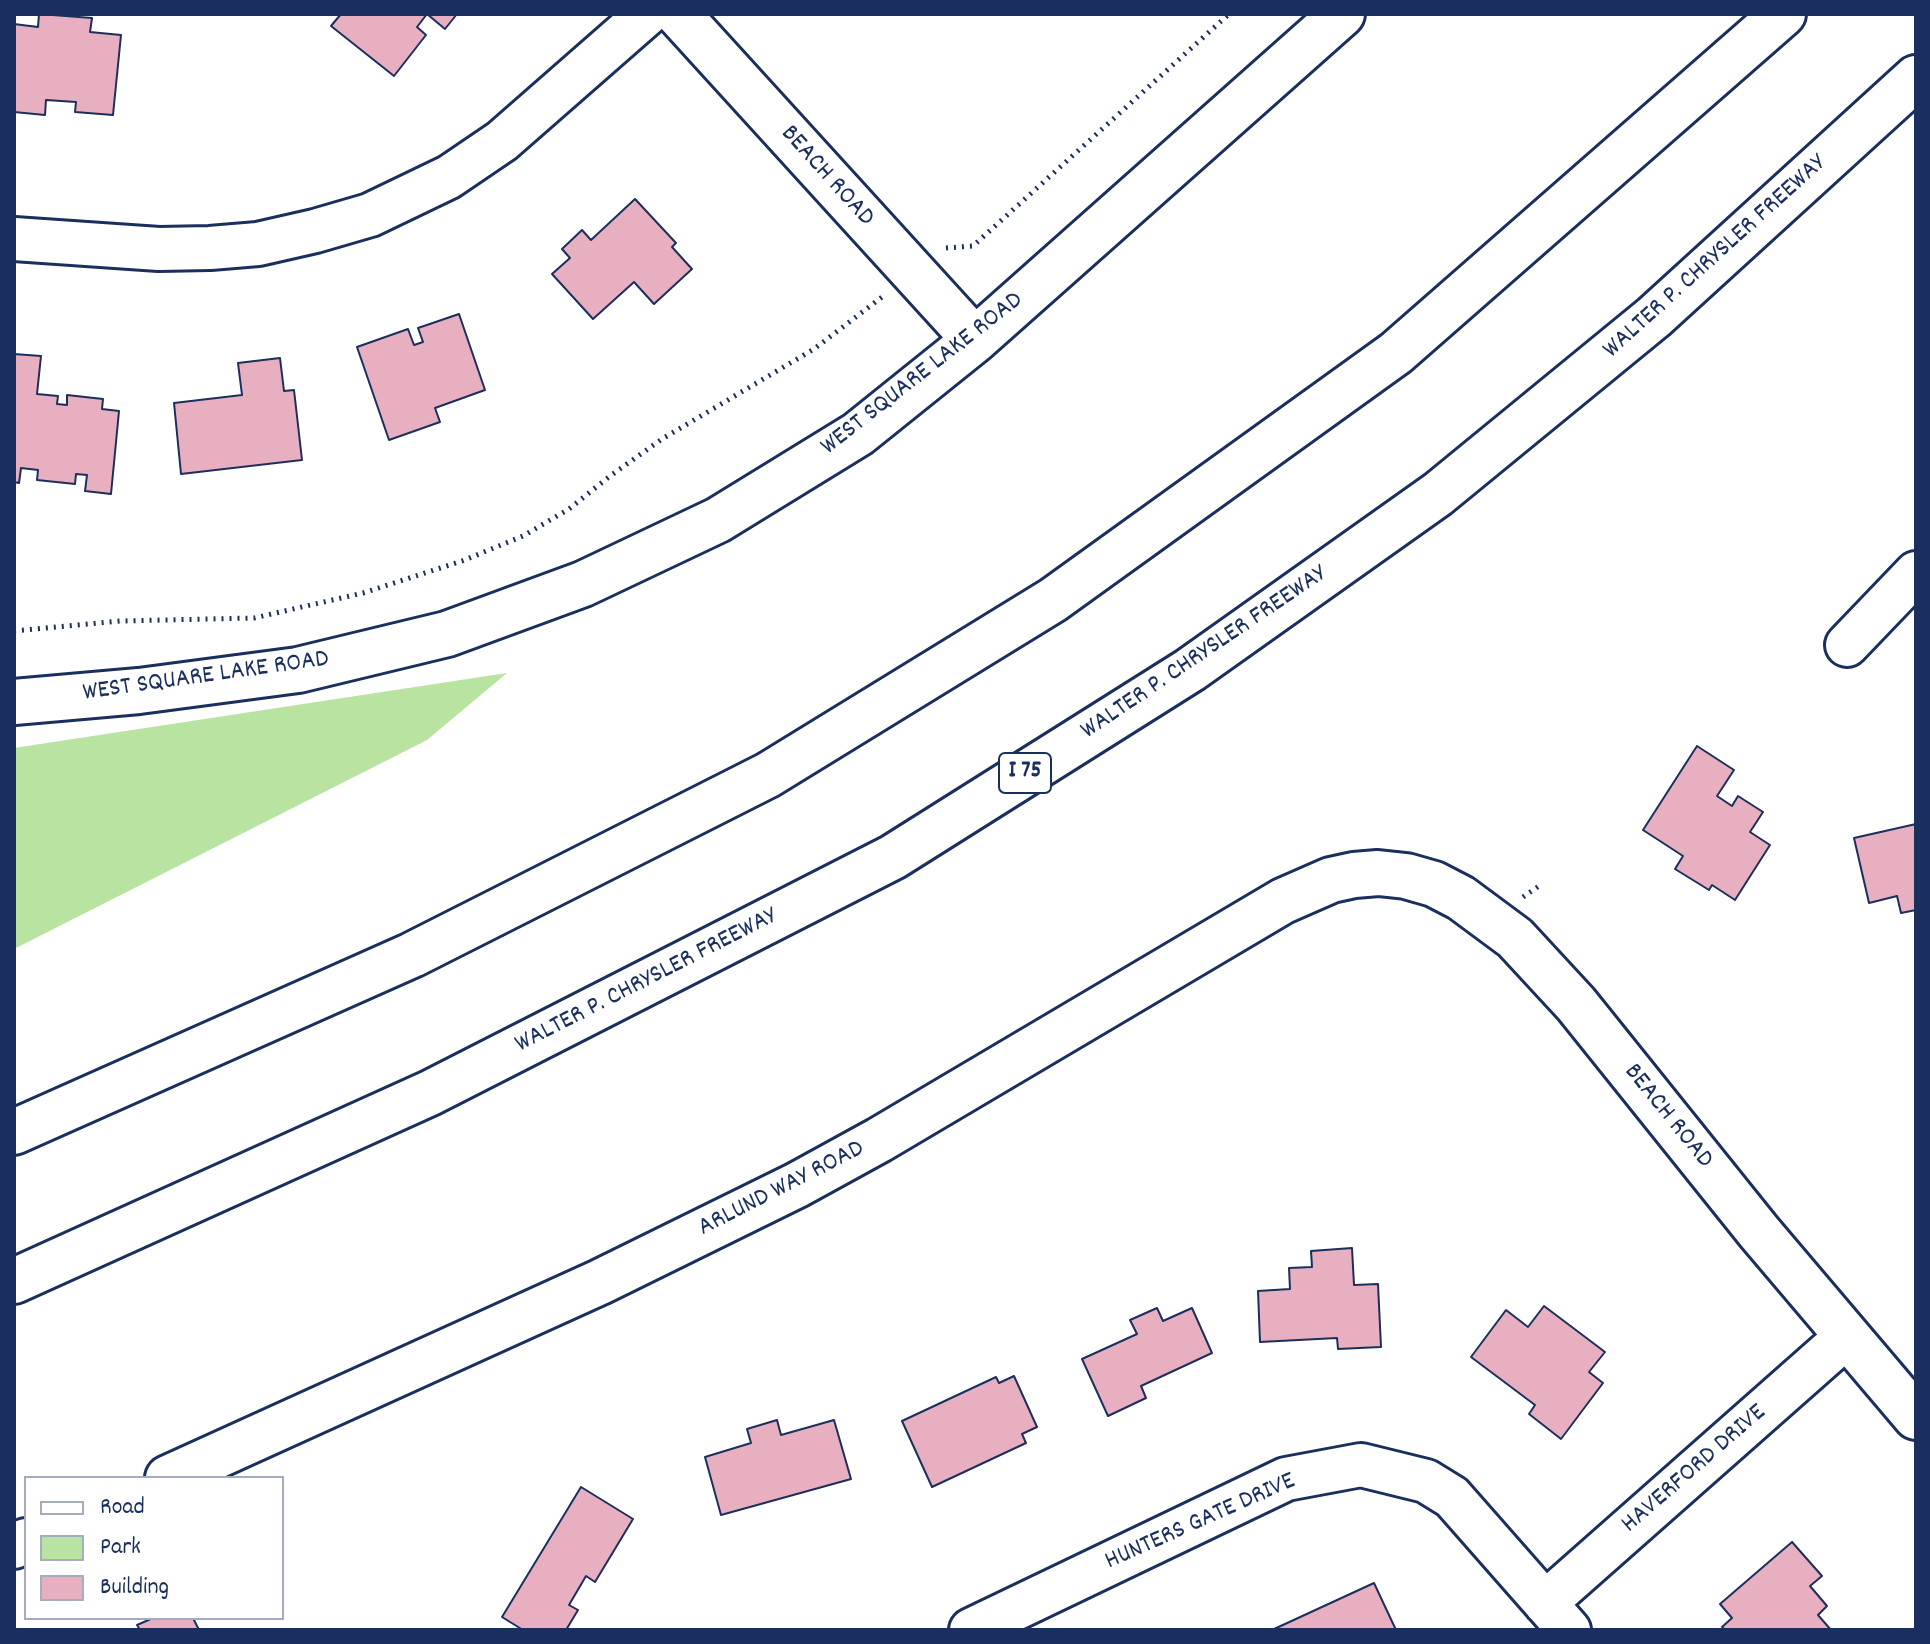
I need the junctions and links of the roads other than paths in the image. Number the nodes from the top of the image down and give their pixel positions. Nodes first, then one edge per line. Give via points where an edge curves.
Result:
1 (647, 14) edge
2 (678, 14) edge
3 (1342, 14) edge
4 (1783, 14) edge
5 (1916, 78) edge
6 (14, 239) edge
7 (975, 340) junction
8 (1916, 573) edge
9 (1847, 645) dead end
10 (14, 702) edge
11 (1378, 873) joint
12 (14, 1132) edge
13 (14, 1281) edge
14 (1846, 1337) junction
15 (1916, 1417) edge
16 (172, 1476) edge
17 (1557, 1616) edge
18 (971, 1630) edge

1 - 6 street via 502,141 449,177 370,215 258,244 210,248
2 - 7 main road, BEACH ROAD
3 - 7 main road, WEST SQUARE LAKE ROAD
4 - 12 main road via 1396,353 1053,600 768,775 412,955
5 - 13 main road, WALTER P. CHRYSLER FREEWAY / I 75 via 1654,317 1438,494 1190,670 893,857 430,1093
7 - 10 main road, WEST SQUARE LAKE ROAD via 845,442 718,520 583,584 447,634 298,670
8 - 9 street
11 - 14 main road, BEACH ROAD via 1434,884 1515,938 1593,1024
11 - 16 main road, ARLUND WAY ROAD via 1331,880 1283,901 797,1185 600,1282
14 - 15 main road, BEACH ROAD
14 - 17 street, HAVERFORD DRIVE
17 - 18 street, HUNTERS GATE DRIVE via 1452,1497 1426,1481 1361,1465 1286,1479

